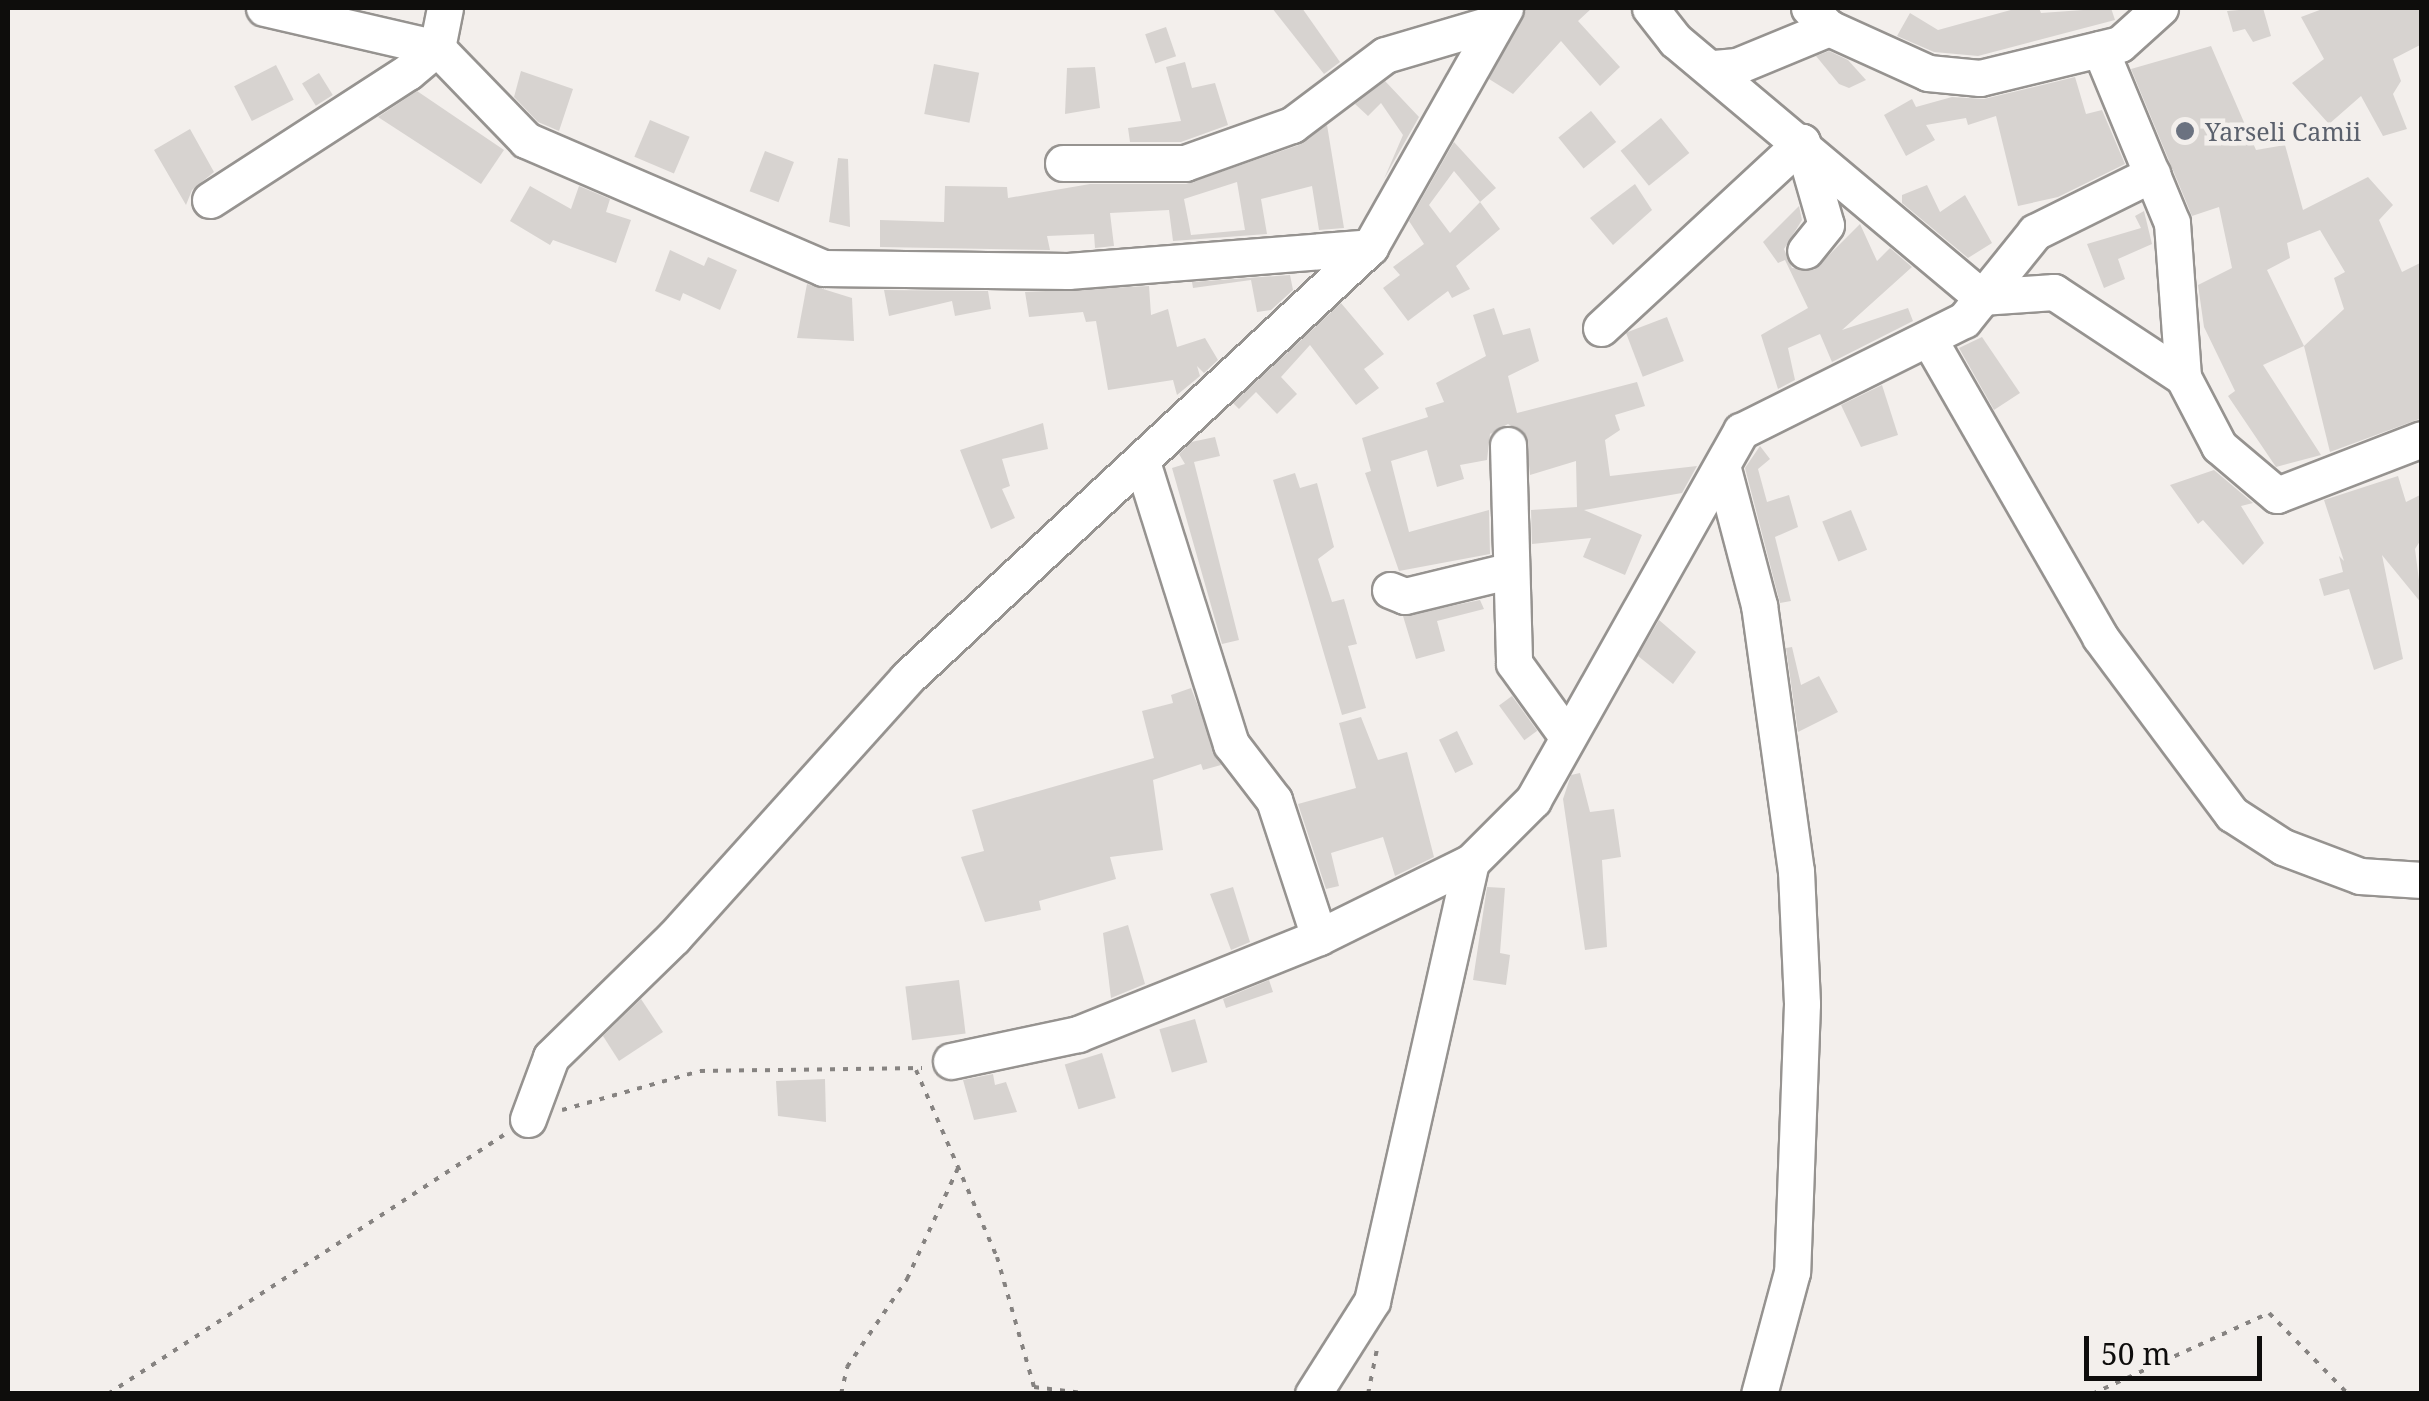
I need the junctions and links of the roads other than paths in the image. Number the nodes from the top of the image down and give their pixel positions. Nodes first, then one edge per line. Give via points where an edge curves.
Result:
1 (264, 8) edge
2 (445, 8) edge
3 (1650, 8) edge
4 (2160, 8) edge
5 (1500, 15) edge
6 (1819, 18) edge
7 (436, 48) junction
8 (2100, 49) junction
9 (1714, 68) junction
10 (1802, 142) junction
11 (1064, 164) dead end
12 (2152, 174) junction
13 (210, 200) dead end
14 (1370, 247) junction
15 (1805, 251) dead end
16 (1981, 297) junction
17 (1601, 328) dead end
18 (1930, 341) junction
19 (2183, 377) junction
20 (2422, 439) edge
21 (1508, 445) dead end
22 (1143, 465) junction
23 (1723, 469) junction
24 (1508, 572) junction
25 (1390, 590) dead end
26 (1566, 735) junction
27 (1472, 862) junction
28 (2422, 880) edge
29 (1319, 937) junction
30 (951, 1060) road end
31 (528, 1119) road end
32 (1314, 1394) edge
33 (1759, 1394) edge

1 - 7 street
2 - 7 street
3 - 9 street via 1675,40
4 - 8 street via 2120,44
5 - 11 street via 1385,55 1292,125 1185,163
5 - 14 street
6 - 8 street via 1928,73 1980,78
6 - 9 street via 1738,66
7 - 13 street
7 - 14 street via 526,140 823,268 1068,271
8 - 12 street
9 - 10 street
10 - 15 street via 1826,225
10 - 16 street
10 - 17 street
12 - 16 street via 2035,232
12 - 19 street via 2172,223
14 - 22 street
16 - 18 street via 1964,320
16 - 19 street via 2054,292
18 - 23 street via 1741,431
18 - 28 street via 2100,637 2232,814 2283,847 2360,876
19 - 20 street via 2219,446 2277,495
21 - 24 street
22 - 29 street via 1231,744 1274,800
22 - 31 street via 907,678 674,937 583,1022 551,1057
23 - 26 street
23 - 33 street via 1759,605 1796,871 1802,1004 1792,1272
24 - 25 street via 1404,596
24 - 26 street via 1514,663
26 - 27 street via 1532,800
27 - 29 street
27 - 32 street via 1372,1301
29 - 30 street via 1078,1034

